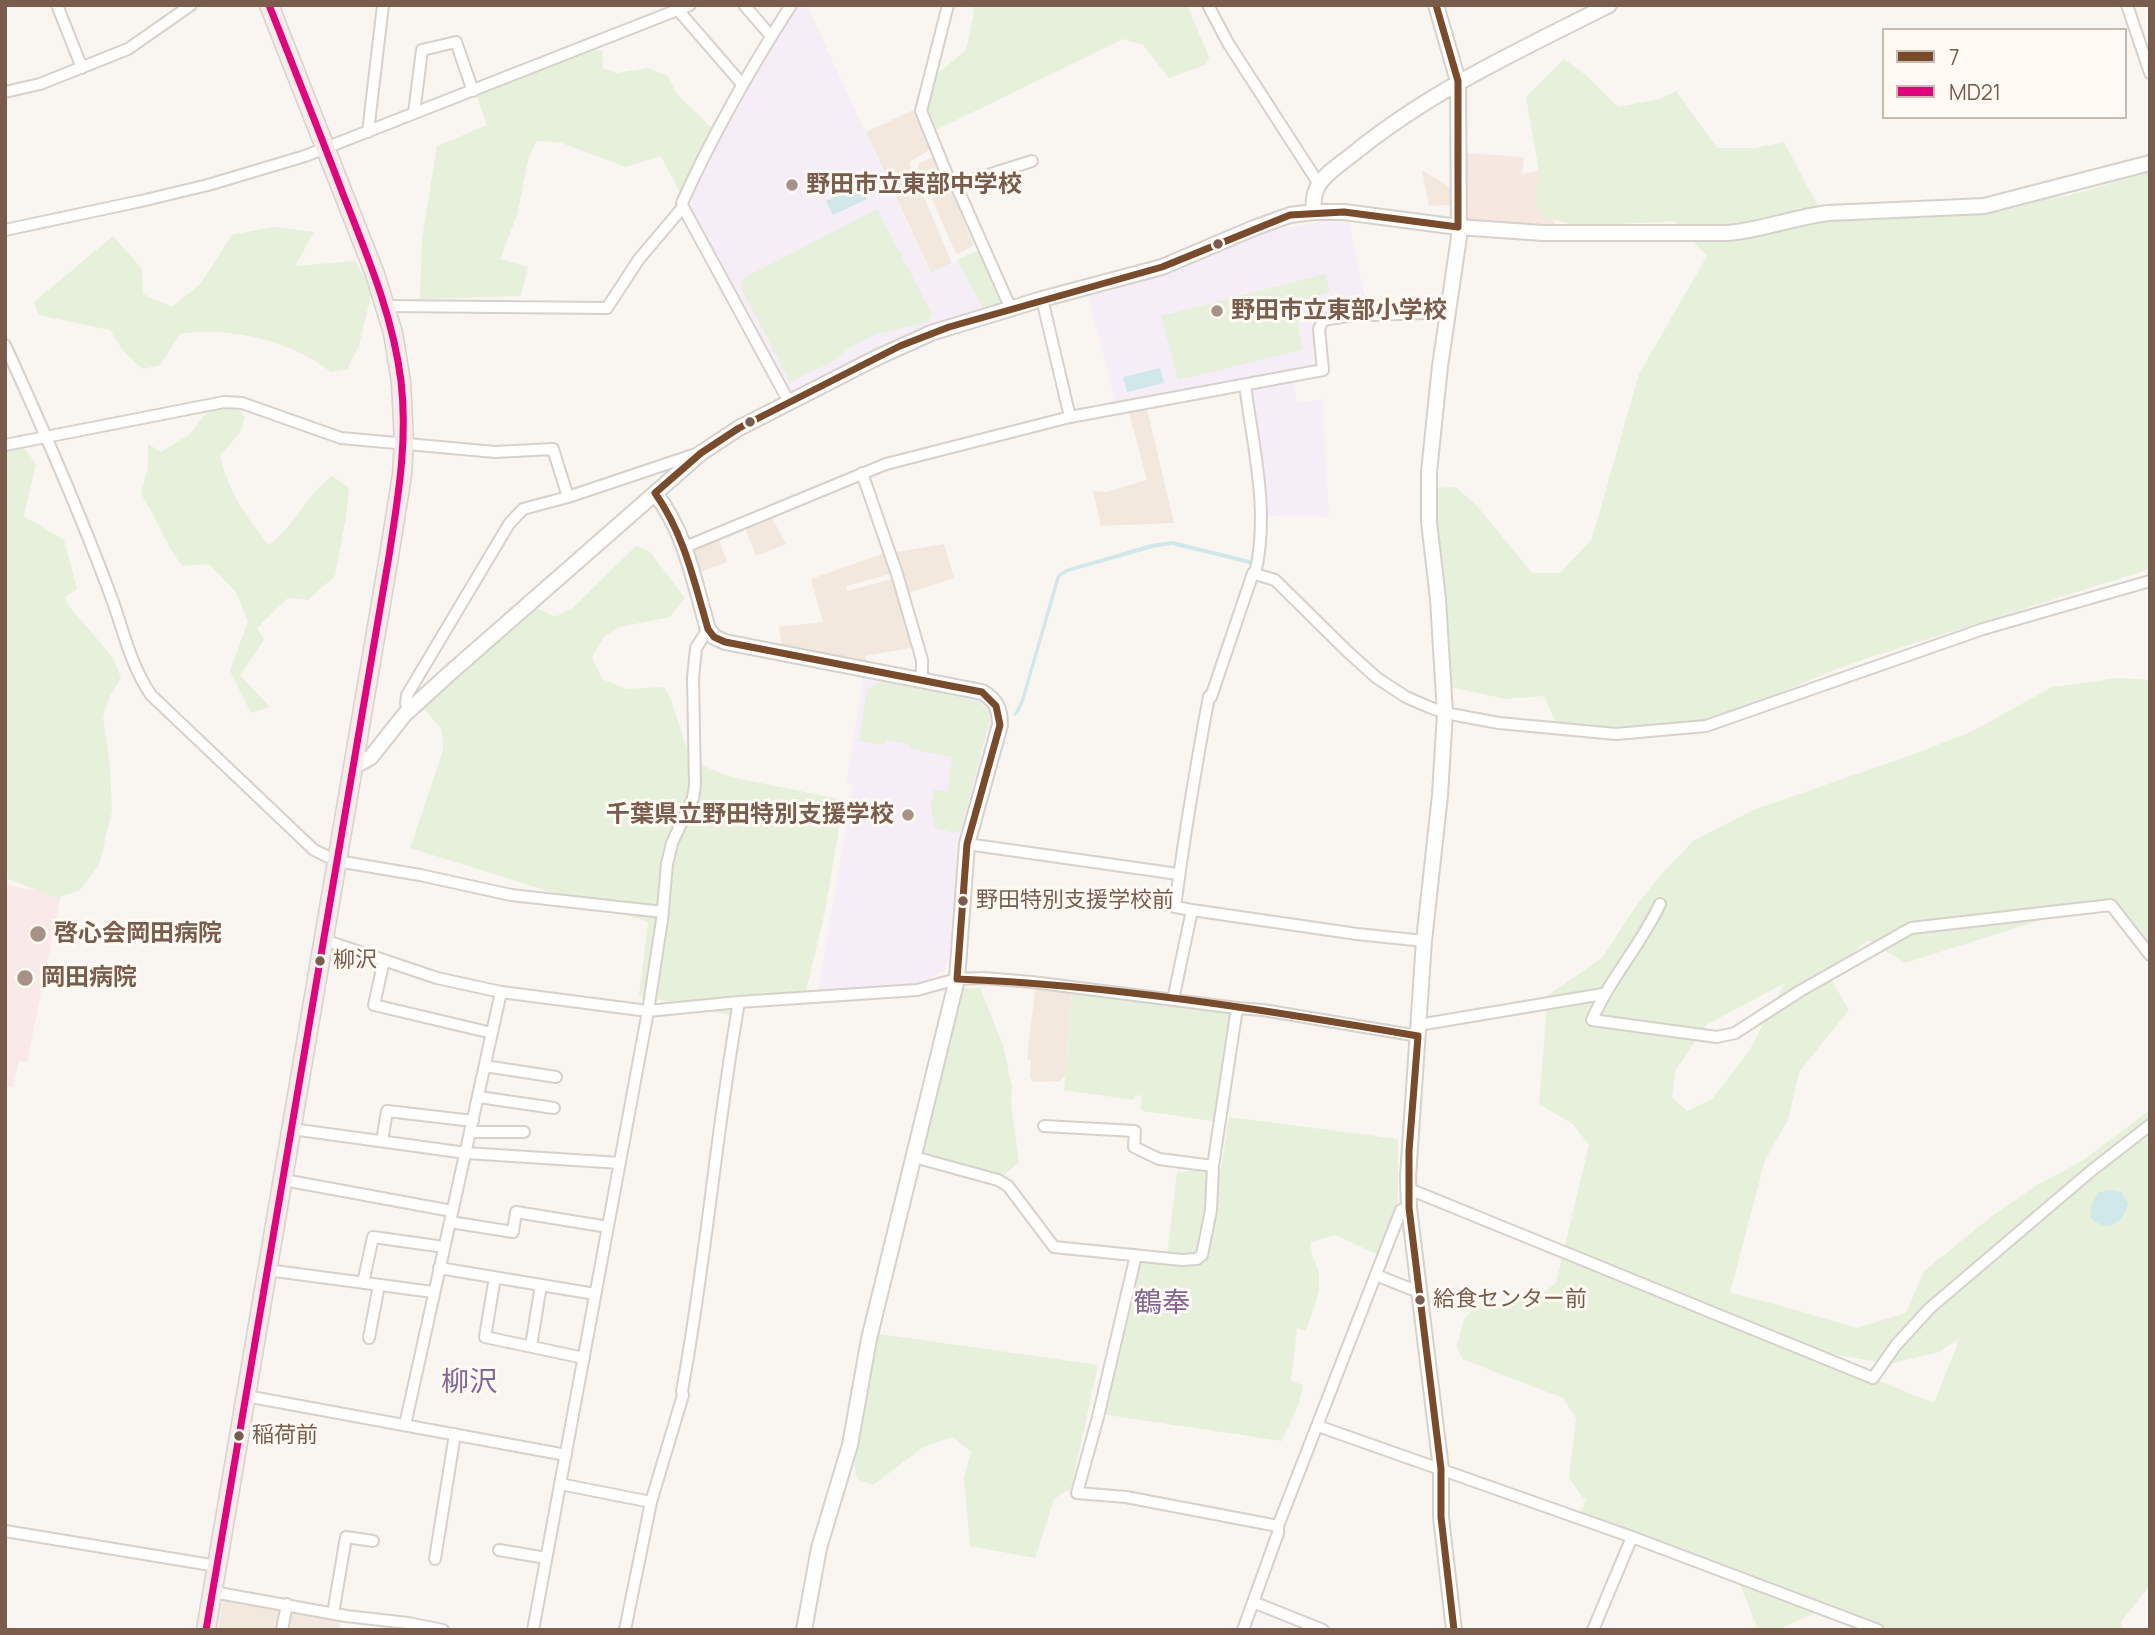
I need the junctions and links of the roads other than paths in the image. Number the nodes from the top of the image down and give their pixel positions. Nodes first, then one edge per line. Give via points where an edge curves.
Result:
1 (57, 5) edge
2 (191, 5) edge
3 (269, 5) edge
4 (383, 5) edge
5 (690, 5) edge
6 (744, 5) edge
7 (791, 5) edge
8 (948, 5) edge
9 (1208, 5) edge
10 (1436, 5) edge
11 (1609, 5) edge
12 (2127, 5) edge
13 (678, 10) junction
14 (772, 36) junction
15 (82, 68) junction
16 (2150, 73) edge
17 (1458, 81) junction
18 (742, 84) junction
19 (473, 91) junction
20 (5, 92) edge
21 (414, 113) junction
22 (368, 132) junction
23 (325, 148) junction
24 (1031, 161) dead end
25 (2150, 163) edge
26 (1319, 184) junction
27 (956, 185) junction
28 (683, 207) junction
29 (1314, 212) junction
30 (1458, 227) junction
31 (5, 230) edge
32 (1042, 299) junction
33 (386, 306) junction
34 (1011, 309) junction
35 (1448, 312) junction
36 (5, 345) edge
37 (1245, 384) junction
38 (789, 402) junction
39 (1070, 417) junction
40 (48, 438) junction
41 (404, 443) junction
42 (5, 445) edge
43 (701, 453) junction
44 (862, 473) junction
45 (655, 493) junction
46 (568, 497) junction
47 (685, 547) junction
48 (1255, 574) junction
49 (2150, 581) edge
50 (708, 629) junction
51 (922, 680) junction
52 (410, 710) junction
53 (1445, 713) junction
54 (352, 768) junction
55 (967, 844) junction
56 (337, 861) junction
57 (1178, 874) junction
58 (1660, 904) dead end
59 (1192, 910) junction
60 (663, 912) junction
61 (324, 940) junction
62 (1424, 941) junction
63 (2150, 955) edge
64 (384, 960) junction
65 (957, 979) junction
66 (501, 992) junction
67 (1603, 994) junction
68 (1173, 1000) junction
69 (738, 1002) junction
70 (1237, 1008) junction
71 (648, 1011) junction
72 (1418, 1030) junction
73 (492, 1033) junction
74 (485, 1066) junction
75 (556, 1077) dead end
76 (478, 1097) junction
77 (554, 1108) dead end
78 (2150, 1125) edge
79 (1044, 1126) dead end
80 (472, 1127) junction
81 (292, 1129) junction
82 (524, 1132) dead end
83 (383, 1141) junction
84 (466, 1153) junction
85 (914, 1157) junction
86 (620, 1163) junction
87 (1213, 1166) junction
88 (284, 1180) junction
89 (1409, 1189) junction
90 (1409, 1208) junction
91 (451, 1216) junction
92 (608, 1227) junction
93 (444, 1247) junction
94 (1136, 1255) junction
95 (439, 1268) junction
96 (267, 1270) junction
97 (1376, 1275) junction
98 (495, 1278) junction
99 (363, 1283) junction
100 (379, 1285) junction
101 (541, 1285) junction
102 (1419, 1288) junction
103 (433, 1292) junction
104 (595, 1294) junction
105 (369, 1338) dead end
106 (531, 1346) junction
107 (584, 1357) junction
108 (246, 1396) junction
109 (405, 1425) junction
110 (1318, 1426) junction
111 (455, 1434) junction
112 (566, 1455) junction
113 (1441, 1469) junction
114 (560, 1484) junction
115 (651, 1502) junction
116 (1278, 1526) junction
117 (5, 1531) edge
118 (1632, 1537) junction
119 (373, 1541) dead end
120 (499, 1550) dead end
121 (546, 1558) junction
122 (435, 1559) dead end
123 (217, 1566) junction
124 (213, 1592) junction
125 (1253, 1602) junction
126 (287, 1605) junction
127 (333, 1614) junction
128 (346, 1616) junction
129 (407, 1626) edge
130 (206, 1630) edge
131 (282, 1630) edge
132 (344, 1630) edge
133 (443, 1630) edge
134 (533, 1630) edge
135 (625, 1630) edge
136 (804, 1630) edge
137 (1243, 1630) edge
138 (1323, 1630) edge
139 (1454, 1630) edge
140 (1593, 1630) edge
141 (1878, 1630) edge

1 - 15 street
2 - 15 street via 128,49
3 - 23 main road
4 - 22 street
5 - 13 street
6 - 14 street
7 - 14 street
8 - 27 street via 921,111 950,182
9 - 26 street
10 - 17 street
11 - 17 street
12 - 16 street
13 - 18 street
13 - 19 street
14 - 18 street
15 - 20 street
17 - 26 street via 1371,140
17 - 30 street
18 - 28 street via 704,155
19 - 21 street
19 - 21 street via 456,41 422,50
21 - 22 street
22 - 23 street
23 - 31 street via 208,185
23 - 33 main road
24 - 27 street
25 - 30 street via 1984,206 1829,213 1728,233 1543,233
26 - 29 street
27 - 34 street
28 - 33 street via 639,259 607,308
28 - 38 street
29 - 30 street
29 - 32 street via 1254,228 1162,267
30 - 35 street
32 - 34 street
32 - 39 street
33 - 41 main road via 401,382
34 - 38 street via 900,346
35 - 37 street via 1323,320 1319,329 1323,370
35 - 53 street via 1428,496
36 - 40 street
37 - 39 street
37 - 48 street via 1263,516
38 - 43 street
39 - 44 street
40 - 41 street via 224,402 242,403 341,438
40 - 42 street
40 - 56 street via 140,679 151,695 314,850
41 - 46 street via 495,452 553,449
41 - 54 main road via 396,517
43 - 45 street
43 - 46 street
44 - 47 street
44 - 51 street via 922,660
45 - 47 street via 673,518
45 - 52 street
46 - 52 street via 523,509 509,524 407,695
47 - 50 street
48 - 53 street via 1275,580 1377,678
48 - 57 street via 1209,696
49 - 53 street via 1983,629 1706,726 1616,734
50 - 51 street via 725,642
50 - 60 street via 696,648 694,668 693,798 672,843
51 - 55 street via 982,692 1000,713
52 - 54 street via 371,757
53 - 62 street
54 - 56 main road
55 - 57 street
55 - 65 street
56 - 60 street via 511,895
56 - 61 main road
57 - 59 street via 1175,907
58 - 67 street
59 - 62 street
59 - 68 street
60 - 71 street
61 - 64 street
61 - 81 main road
62 - 72 street
63 - 67 street via 2111,905 1911,928 1800,990 1735,1033 1717,1037 1592,1020
64 - 66 street
64 - 73 street via 374,1005
65 - 68 street via 1032,982
65 - 69 street via 917,990
65 - 85 street
66 - 71 street
66 - 73 street
67 - 72 street
68 - 70 street
69 - 71 street
69 - 115 street via 683,1395
70 - 72 street
70 - 87 street
71 - 86 street
72 - 89 street
73 - 74 street
74 - 75 street
74 - 76 street
76 - 77 street
76 - 80 street
78 - 89 street via 1930,1308 1873,1378
79 - 87 street via 1135,1131 1134,1147 1159,1159
80 - 82 street
80 - 83 street via 387,1111
80 - 84 street
81 - 83 street
81 - 88 main road
83 - 84 street
84 - 86 street
84 - 91 street
85 - 94 street via 1008,1186 1054,1247
85 - 136 street via 869,1339 850,1445 819,1548
86 - 92 street
87 - 94 street via 1202,1255 1182,1260
88 - 91 street
88 - 96 main road
89 - 90 street
90 - 97 street via 1401,1210
90 - 102 street
91 - 92 street via 513,1232 516,1212
91 - 93 street
92 - 104 street
93 - 95 street
93 - 99 street via 373,1237
94 - 116 street via 1077,1493 1126,1497
95 - 98 street
95 - 103 street
96 - 99 street
96 - 108 main road
97 - 102 street
97 - 110 street
98 - 101 street
98 - 106 street via 485,1337
99 - 100 street
100 - 103 street
100 - 105 street
101 - 104 street
101 - 106 street
102 - 113 street
103 - 109 street
104 - 107 street
106 - 107 street
107 - 112 street
108 - 109 street
108 - 123 main road
109 - 111 street
110 - 113 street
110 - 116 street
111 - 112 street
111 - 122 street
112 - 114 street
113 - 118 street
113 - 139 street via 1441,1517
114 - 115 street
114 - 121 street
115 - 135 street
116 - 125 street
117 - 123 street
118 - 140 street
118 - 141 street
119 - 127 street via 346,1537
120 - 121 street
121 - 134 street
123 - 124 main road
124 - 126 street
124 - 130 main road
125 - 137 street
125 - 138 street
126 - 127 street
126 - 131 street
127 - 128 street
128 - 129 street
128 - 132 street
129 - 133 street

